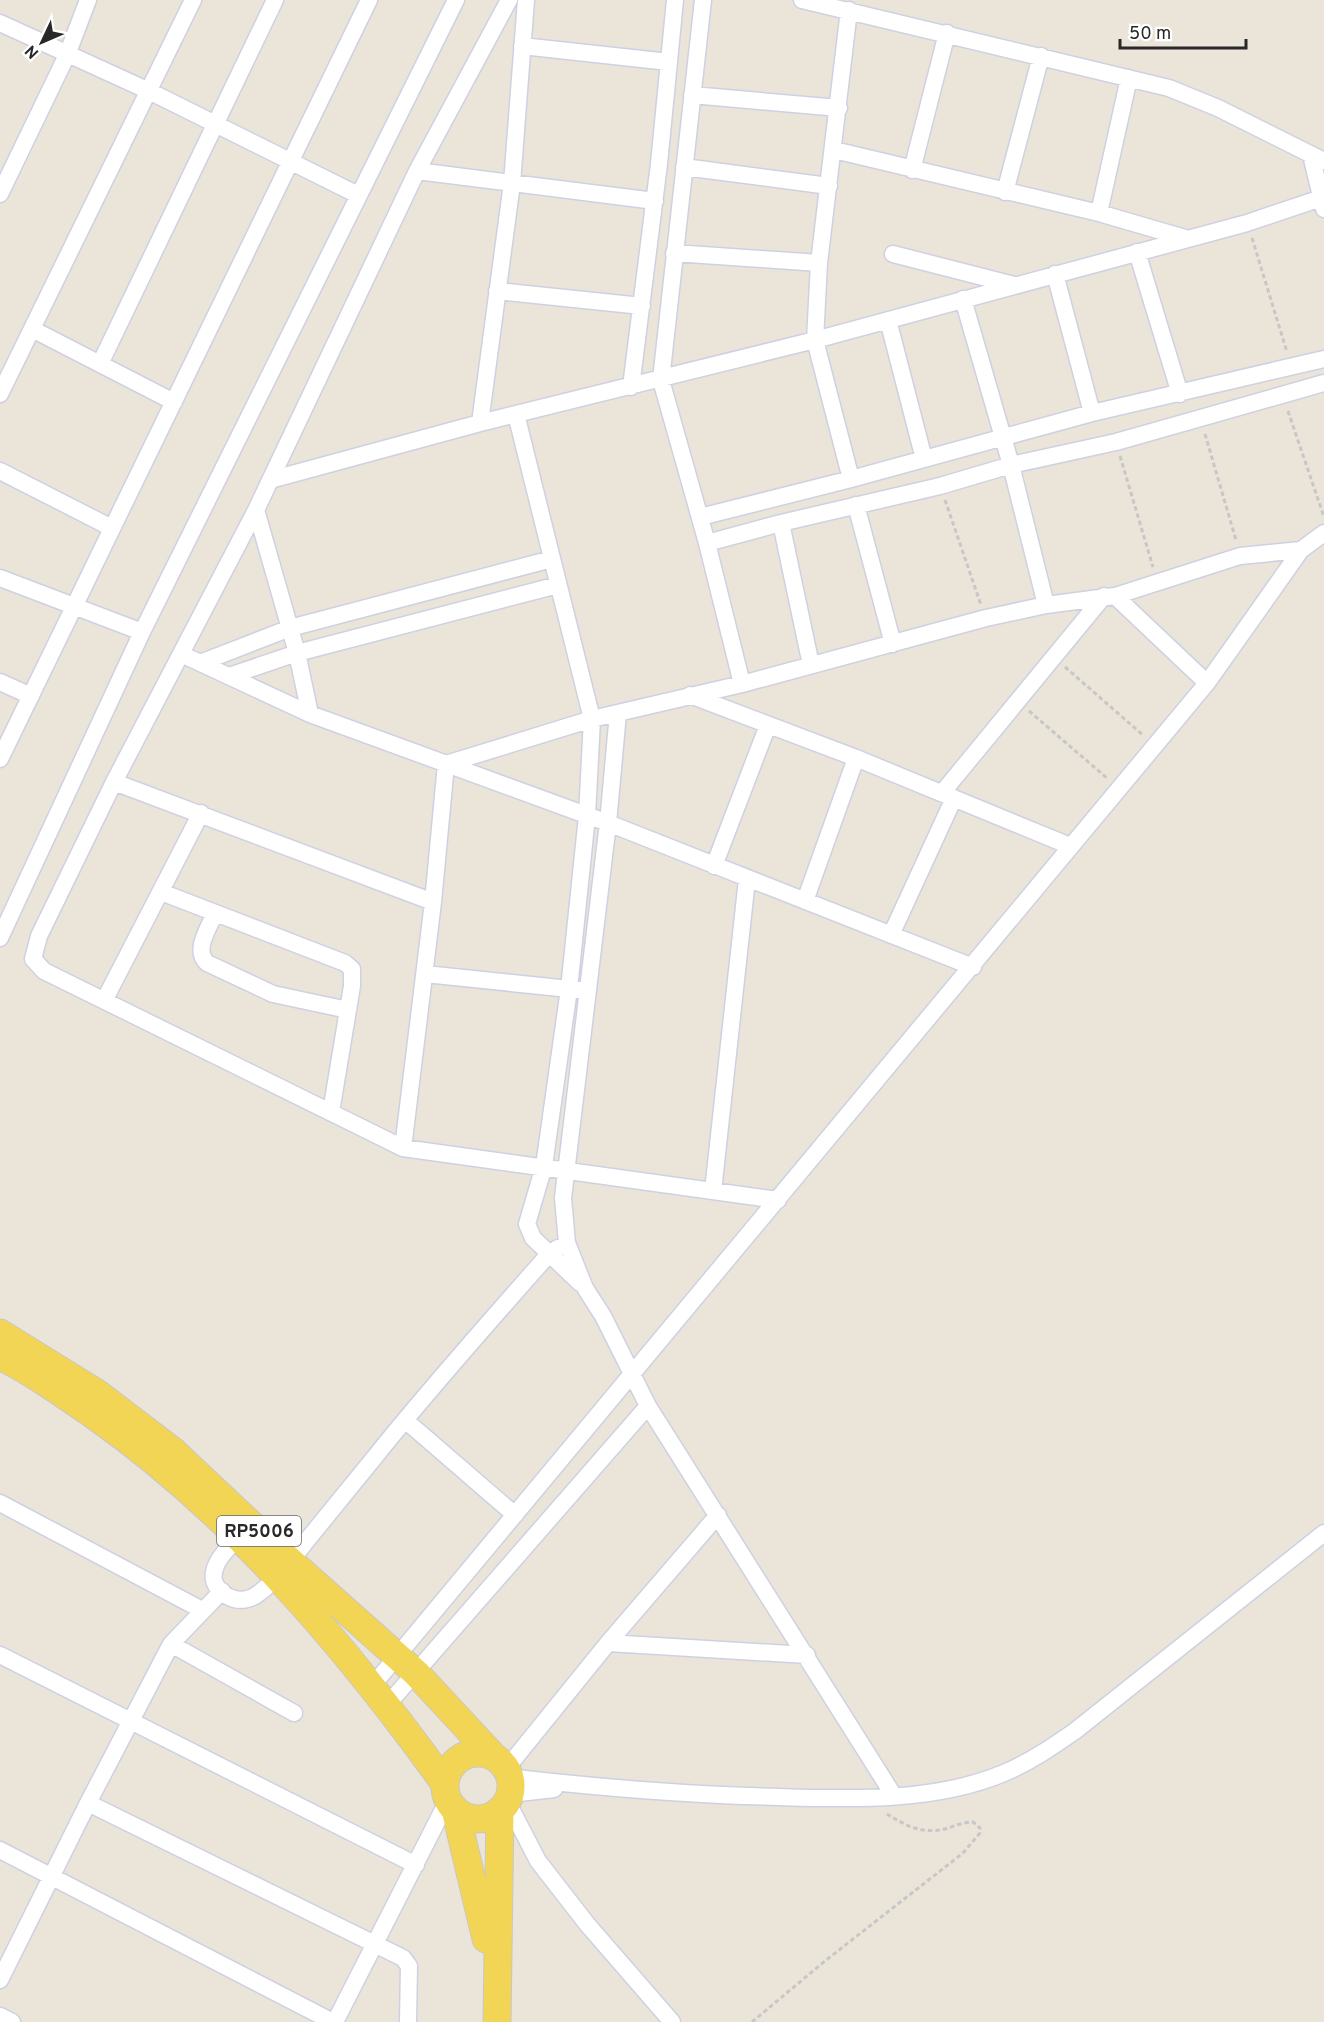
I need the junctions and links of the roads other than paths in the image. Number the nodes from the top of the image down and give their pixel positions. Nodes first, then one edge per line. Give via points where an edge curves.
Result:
1 (88, 0) edge
2 (193, 0) edge
3 (275, 0) edge
4 (369, 0) edge
5 (456, 0) edge
6 (509, 0) edge
7 (526, 0) edge
8 (675, 0) edge
9 (703, 0) edge
10 (802, 0) edge
11 (849, 10) junction
12 (0, 23) edge
13 (947, 33) junction
14 (522, 46) junction
15 (67, 55) junction
16 (1041, 56) junction
17 (669, 62) junction
18 (1129, 78) junction
19 (149, 91) junction
20 (692, 95) junction
21 (839, 108) junction
22 (216, 123) junction
23 (834, 150) junction
24 (1318, 158) edge
25 (289, 161) junction
26 (684, 167) junction
27 (912, 170) junction
28 (417, 171) junction
29 (512, 183) junction
30 (829, 186) junction
31 (1005, 192) junction
32 (0, 194) edge
33 (358, 195) junction
34 (655, 201) junction
35 (1323, 201) edge
36 (1099, 213) junction
37 (1187, 238) junction
38 (1137, 252) junction
39 (674, 253) junction
40 (893, 254) dead end
41 (819, 263) junction
42 (1055, 274) junction
43 (1015, 285) junction
44 (497, 291) junction
45 (963, 299) junction
46 (642, 306) junction
47 (888, 320) junction
48 (32, 329) junction
49 (815, 340) junction
50 (1324, 359) edge
51 (100, 364) junction
52 (661, 380) junction
53 (1324, 382) edge
54 (631, 387) junction
55 (0, 394) edge
56 (1180, 394) junction
57 (174, 402) junction
58 (1092, 413) junction
59 (516, 414) junction
60 (480, 423) junction
61 (1002, 437) junction
62 (924, 459) junction
63 (1011, 465) junction
64 (0, 471) edge
65 (851, 479) junction
66 (270, 480) junction
67 (856, 505) junction
68 (256, 510) junction
69 (700, 517) junction
70 (780, 523) junction
71 (112, 528) junction
72 (1324, 533) edge
73 (707, 543) junction
74 (1301, 550) junction
75 (552, 559) junction
76 (0, 578) edge
77 (558, 585) junction
78 (1109, 596) junction
79 (1046, 604) junction
80 (75, 606) junction
81 (290, 628) junction
82 (141, 632) junction
83 (893, 644) junction
84 (297, 653) junction
85 (181, 654) junction
86 (200, 663) junction
87 (811, 665) junction
88 (229, 676) junction
89 (0, 682) edge
90 (742, 684) junction
91 (1207, 684) junction
92 (690, 695) junction
93 (31, 696) junction
94 (618, 713) junction
95 (310, 714) junction
96 (592, 719) junction
97 (768, 725) junction
98 (856, 758) junction
99 (0, 759) edge
100 (446, 765) junction
101 (114, 782) junction
102 (948, 796) junction
103 (201, 813) junction
104 (587, 816) junction
105 (608, 823) junction
106 (1070, 846) junction
107 (714, 866) junction
108 (747, 879) junction
109 (161, 892) junction
110 (805, 901) junction
111 (434, 902) junction
112 (215, 913) junction
113 (891, 935) junction
114 (0, 938) edge
115 (973, 967) junction
116 (424, 974) junction
117 (569, 989) junction
118 (589, 992) junction
119 (105, 999) junction
120 (348, 1010) junction
121 (331, 1112) junction
122 (403, 1148) junction
123 (544, 1166) junction
124 (568, 1171) junction
125 (713, 1191) junction
126 (778, 1200) junction
127 (567, 1243) junction
128 (549, 1254) junction
129 (585, 1288) junction
130 (0, 1333) edge
131 (0, 1356) edge
132 (633, 1375) junction
133 (648, 1406) junction
134 (405, 1420) junction
135 (0, 1503) edge
136 (515, 1515) junction
137 (718, 1515) junction
138 (245, 1531) junction
139 (1324, 1533) edge
140 (283, 1569) junction
141 (222, 1591) junction
142 (202, 1610) junction
143 (608, 1643) junction
144 (171, 1644) junction
145 (0, 1655) edge
146 (807, 1655) junction
147 (406, 1664) junction
148 (380, 1695) junction
149 (294, 1713) dead end
150 (131, 1721) junction
151 (505, 1785) junction
152 (894, 1796) junction
153 (450, 1798) junction
154 (88, 1803) junction
155 (0, 1850) edge
156 (416, 1865) junction
157 (51, 1876) junction
158 (375, 1946) junction
159 (0, 1980) edge
160 (498, 1992) junction
161 (0, 2016) edge
162 (12, 2022) edge
163 (334, 2022) edge
164 (408, 2022) edge
165 (497, 2022) edge
166 (672, 2022) edge

1 - 15 street
2 - 19 street
3 - 22 street
4 - 25 street
5 - 33 street
6 - 28 street
7 - 14 street
8 - 17 street
9 - 20 street
10 - 11 street
11 - 13 street
11 - 21 street
12 - 15 street
13 - 16 street
13 - 27 street
14 - 17 street
14 - 29 street
15 - 19 street
15 - 32 street
16 - 18 street
16 - 31 street
17 - 34 street
18 - 24 street via 1198,99
18 - 36 street
19 - 22 street
19 - 48 street
20 - 21 street
20 - 26 street
21 - 23 street
22 - 25 street
22 - 51 street
23 - 27 street
23 - 30 street
24 - 35 street
25 - 33 street
25 - 57 street
26 - 30 street
26 - 39 street
27 - 31 street
28 - 29 street
28 - 66 street
29 - 34 street
29 - 44 street
30 - 41 street
31 - 36 street
33 - 82 street
34 - 46 street
35 - 37 street
36 - 37 street
37 - 38 street
38 - 42 street
38 - 56 street
39 - 41 street
39 - 52 street
40 - 43 street
41 - 49 street
42 - 43 street
42 - 58 street
43 - 45 street
44 - 46 street
44 - 60 street
45 - 47 street
45 - 61 street
46 - 54 street
47 - 49 street
47 - 62 street
48 - 51 street
48 - 55 street
49 - 52 street
49 - 65 street
50 - 56 street
51 - 57 street
52 - 54 street
52 - 69 street
53 - 63 street via 1116,442
54 - 59 street
56 - 58 street
57 - 71 street
58 - 61 street
59 - 60 street
59 - 75 street
60 - 66 street
61 - 62 street
61 - 63 street
62 - 65 street
63 - 67 street
63 - 79 street
64 - 71 street
65 - 69 street
66 - 68 street
67 - 70 street
67 - 83 street
68 - 81 street
68 - 85 street
69 - 73 street
70 - 73 street
70 - 87 street
71 - 80 street
72 - 74 street
73 - 90 street
74 - 78 street via 1240,556
74 - 91 street
75 - 77 street
75 - 81 street
76 - 80 street
77 - 84 street
77 - 96 street
78 - 79 street
78 - 91 street
78 - 102 street via 1016,700
79 - 83 street
80 - 82 street
80 - 93 street
81 - 84 street
81 - 86 street
82 - 114 street
83 - 87 street
84 - 88 street
84 - 95 street
85 - 86 street
85 - 101 street
86 - 88 street
87 - 90 street
88 - 95 street
89 - 93 street
90 - 92 street
91 - 106 street
92 - 94 street
92 - 97 street
93 - 99 street
94 - 96 street
94 - 105 street
95 - 100 street
96 - 100 street
96 - 104 street
97 - 98 street
97 - 107 street
98 - 102 street
98 - 110 street
100 - 104 street
100 - 111 street
101 - 103 street
101 - 119 street via 39,936 33,957 35,965 44,971
102 - 106 street
102 - 113 street
103 - 109 street
103 - 111 street
104 - 105 street
104 - 117 street
105 - 107 street
105 - 118 street
106 - 115 street
107 - 108 street
108 - 110 street
108 - 125 street
109 - 112 street
109 - 119 street
110 - 113 street
111 - 116 street
112 - 120 street via 350,966 354,971
112 - 120 street via 200,950 207,963 273,994
113 - 115 street
115 - 126 street
116 - 117 street
116 - 122 street
117 - 118 street
117 - 123 street
118 - 124 street
119 - 121 street
120 - 121 street
121 - 122 street
122 - 123 street
123 - 124 street
123 - 128 street via 527,1227
124 - 125 street
124 - 127 street via 563,1198
125 - 126 street
126 - 132 street
127 - 128 street
127 - 129 street
128 - 129 street
128 - 134 street
129 - 132 street
130 - 138 main road, RP5006 via 67,1374 172,1450
131 - 138 main road, RP5006 via 128,1439
132 - 133 street
132 - 136 street
133 - 137 street
133 - 147 street
134 - 136 street
134 - 140 street
135 - 142 street
136 - 147 street
137 - 143 street
137 - 146 street
138 - 140 main road, RP5006
138 - 141 street via 218,1559 214,1576
139 - 152 street via 1107,1708 1052,1747 1004,1773 944,1790
140 - 141 street via 261,1592 245,1600
140 - 147 main road, RP5006
140 - 148 main road, RP5006
141 - 142 street
142 - 144 street
143 - 146 street
143 - 151 street
144 - 149 street
144 - 150 street
145 - 150 street
146 - 152 street
147 - 148 street
147 - 148 street
147 - 151 main road, RP5006
148 - 153 main road, RP5006
150 - 154 street
150 - 156 street
151 - 152 street via 665,1793
151 - 153 main road via 483,1818 463,1815
151 - 153 main road via 484,1754 463,1757 454,1764
151 - 160 main road, RP5006
151 - 166 street via 538,1861
153 - 156 street
153 - 160 main road, RP5006
154 - 157 street
154 - 158 street
155 - 157 street
156 - 158 street
157 - 159 street
157 - 163 street
158 - 163 street
158 - 164 street via 408,1964
160 - 165 main road, RP5006
161 - 162 street

